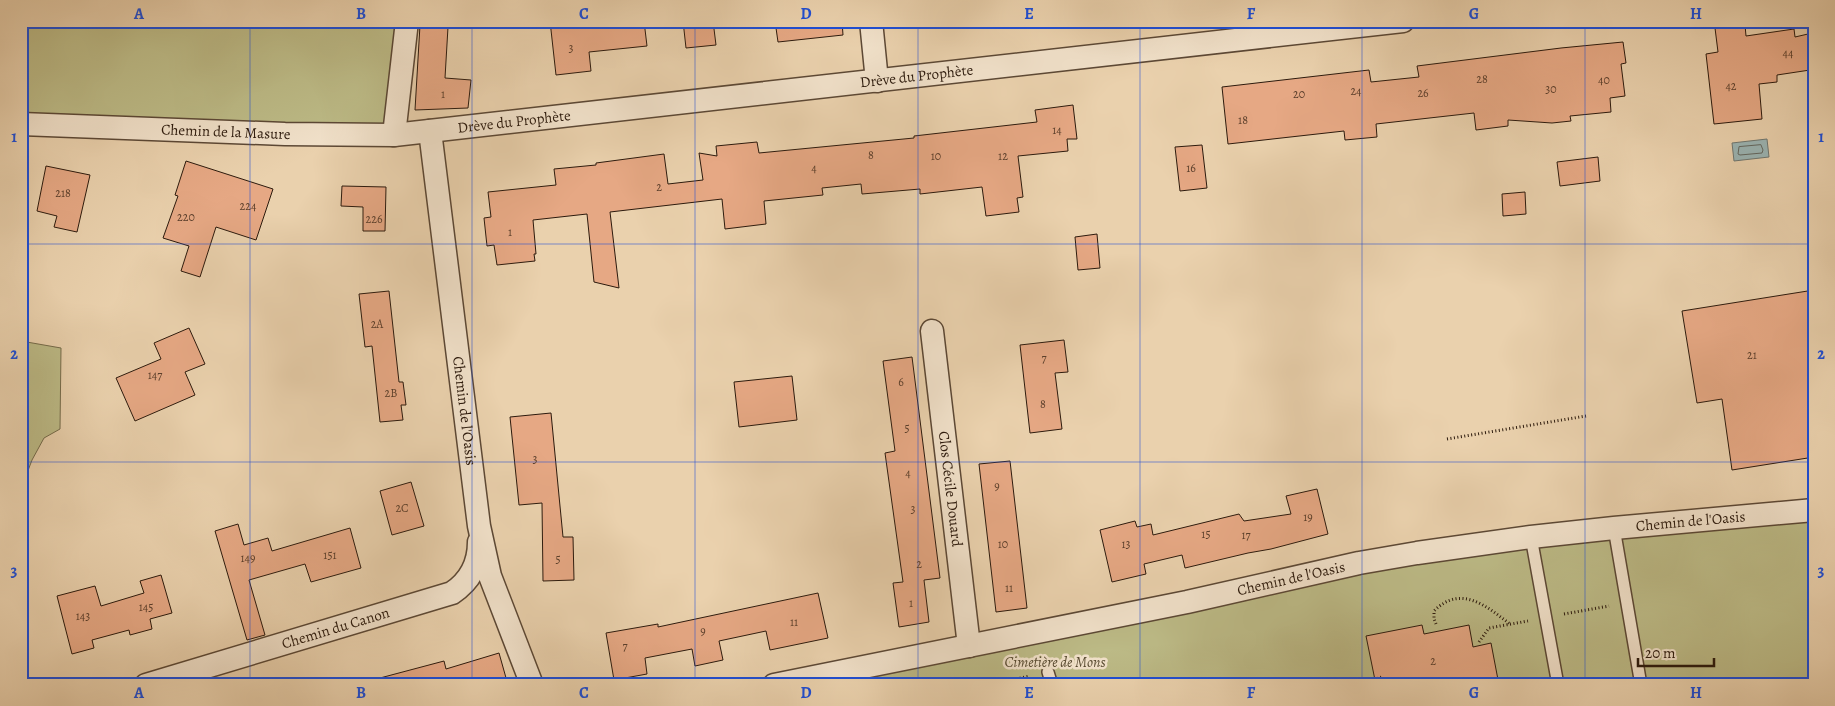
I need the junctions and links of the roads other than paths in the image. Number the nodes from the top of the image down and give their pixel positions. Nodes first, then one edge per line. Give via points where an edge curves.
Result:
1 (407, 21) edge
2 (871, 21) edge
3 (1403, 21) edge
4 (877, 81) junction
5 (21, 124) edge
6 (430, 131) junction
7 (394, 135) junction
8 (932, 331) dead end
9 (1814, 510) edge
10 (479, 526) junction
11 (1614, 528) junction
12 (1531, 537) junction
13 (969, 646) junction
14 (1048, 672) road end
15 (146, 685) edge
16 (532, 685) edge
17 (774, 685) edge
18 (1052, 685) edge
19 (1558, 685) edge
20 (1641, 685) edge

1 - 7 street
2 - 4 street
3 - 4 street, Drève du Prophète
4 - 6 street, Drève du Prophète
5 - 7 street, Chemin de la Masure
6 - 7 street, Chemin de la Masure
6 - 10 street, Chemin de l'Oasis
8 - 13 street, Clos Cécile Douard
9 - 11 street, Chemin de l'Oasis
10 - 15 street, Chemin du Canon via 479,550 474,570 463,586 452,593
10 - 16 street, Chemin de l'Oasis via 490,576
11 - 12 street, Chemin de l'Oasis
11 - 20 lane
12 - 13 street, Chemin de l'Oasis via 1359,563
12 - 19 lane
13 - 17 street, Chemin de l'Oasis
14 - 18 lane

